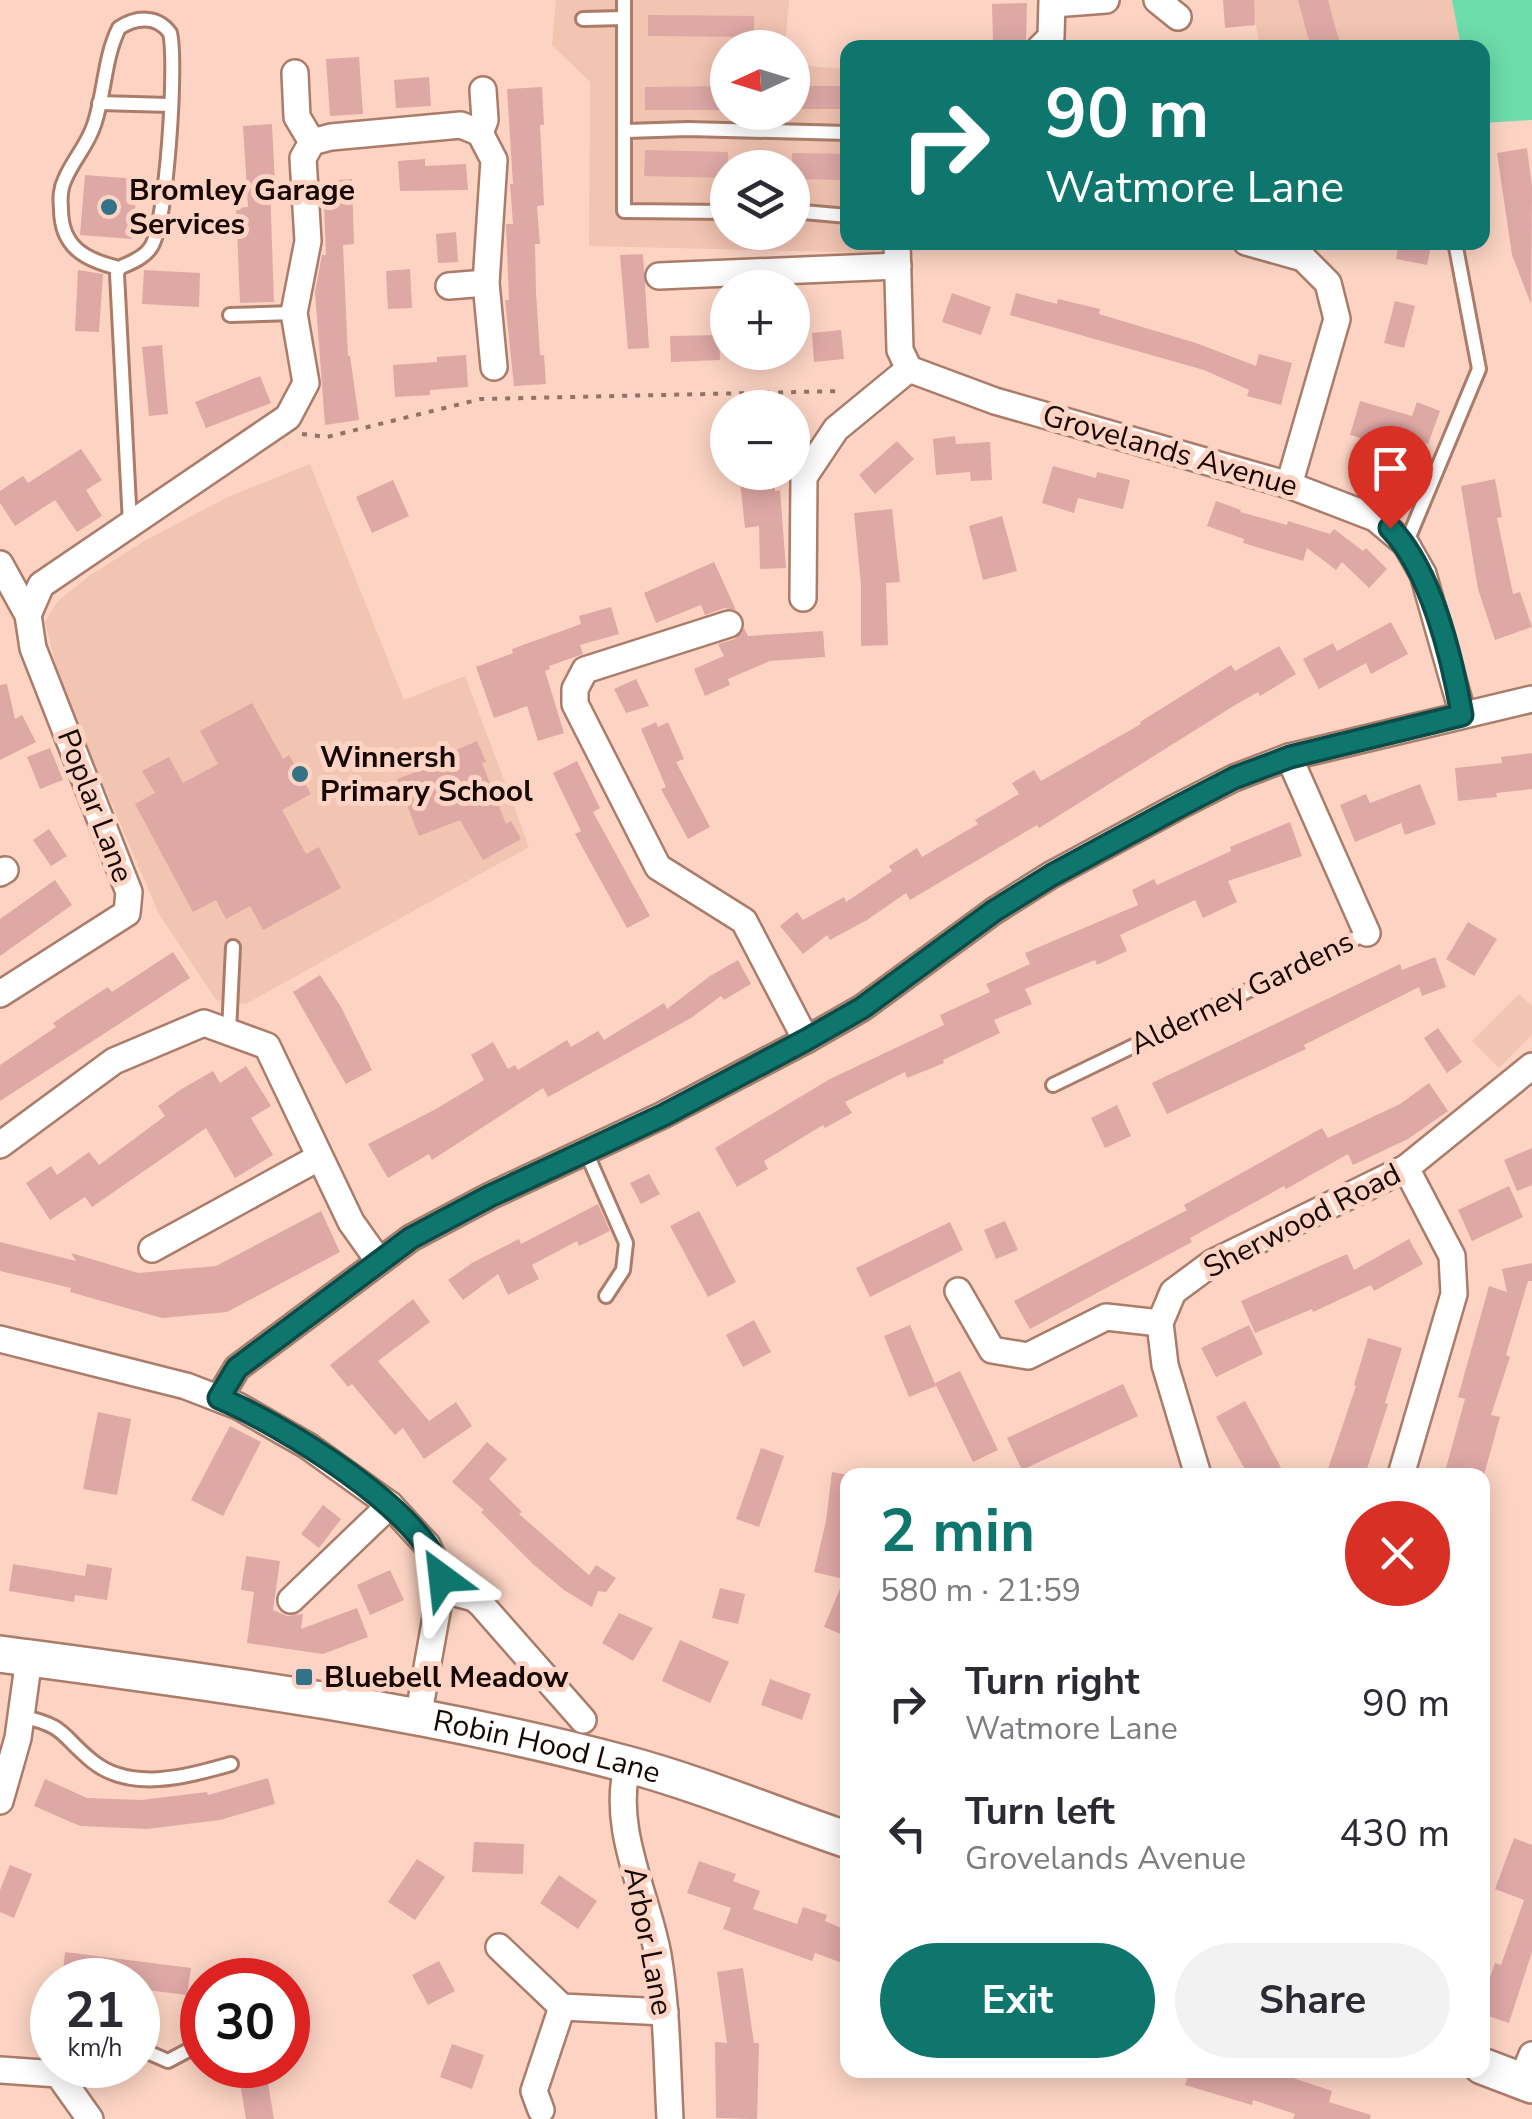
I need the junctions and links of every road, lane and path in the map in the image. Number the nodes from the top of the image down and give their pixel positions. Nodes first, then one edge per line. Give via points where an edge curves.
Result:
1 (624, 0) edge
2 (1106, 0) edge
3 (1157, 0) edge
4 (1052, 2) edge
5 (1178, 17) dead end
6 (583, 18) dead end
7 (624, 18) junction
8 (1049, 40) edge
9 (296, 74) dead end
10 (483, 90) dead end
11 (99, 103) junction
12 (170, 105) junction
13 (626, 131) junction
14 (480, 133) junction
15 (840, 133) edge
16 (312, 142) junction
17 (710, 212) edge
18 (810, 213) edge
19 (840, 215) edge
20 (1274, 250) edge
21 (1457, 250) edge
22 (898, 254) edge
23 (119, 268) junction
24 (659, 276) dead end
25 (486, 283) junction
26 (448, 286) dead end
27 (294, 313) junction
28 (230, 315) dead end
29 (494, 366) dead end
30 (908, 368) junction
31 (882, 389) junction
32 (268, 431) junction
33 (1289, 485) junction
34 (130, 526) junction
35 (1406, 544) junction
36 (0, 564) edge
37 (804, 598) dead end
38 (28, 615) junction
39 (729, 624) dead end
40 (1532, 699) edge
41 (1462, 715) junction
42 (1290, 757) junction
43 (1366, 933) joint
44 (233, 947) dead end
45 (0, 994) edge
46 (229, 1032) junction
47 (806, 1040) junction
48 (1532, 1066) edge
49 (1053, 1085) dead end
50 (0, 1145) edge
51 (586, 1152) junction
52 (318, 1158) junction
53 (1406, 1168) junction
54 (152, 1248) dead end
55 (378, 1260) junction
56 (958, 1291) dead end
57 (606, 1296) dead end
58 (1160, 1323) junction
59 (0, 1340) edge
60 (219, 1398) junction
61 (1196, 1468) edge
62 (1403, 1468) edge
63 (390, 1506) junction
64 (443, 1590) junction
65 (291, 1600) dead end
66 (14, 1656) edge
67 (21, 1716) junction
68 (418, 1718) junction
69 (584, 1720) dead end
70 (230, 1764) dead end
71 (628, 1764) junction
72 (0, 1801) edge
73 (840, 1837) edge
74 (499, 1946) dead end
75 (562, 2007) junction
76 (665, 2012) junction
77 (1490, 2067) edge
78 (0, 2070) edge
79 (30, 2072) edge
80 (1528, 2074) edge
81 (77, 2088) edge
82 (540, 2110) dead end
83 (90, 2119) edge
84 (670, 2119) edge

1 - 7 lane
2 - 4 street
3 - 5 street
4 - 8 street
6 - 7 lane
7 - 13 lane
9 - 16 street via 298,117
10 - 14 street
11 - 12 lane
11 - 12 lane via 119,28 147,19 170,32
11 - 23 lane via 86,146 60,190 60,218 75,251
12 - 23 lane via 154,243
13 - 15 lane
13 - 17 lane via 624,211
14 - 16 street via 461,125
14 - 25 street via 494,160
16 - 27 street via 303,158 308,241
18 - 19 lane
20 - 33 street via 1303,258 1328,283 1337,319
21 - 35 lane via 1479,369
22 - 24 street
22 - 30 street via 900,350
23 - 34 lane
25 - 26 street
25 - 29 street
27 - 28 lane
27 - 32 street via 306,384 288,417
30 - 31 street
30 - 33 street, Grovelands Avenue via 995,401
31 - 32 path via 481,399 327,437
31 - 37 street via 836,429 804,477
32 - 34 street
33 - 35 street, Grovelands Avenue via 1375,518
34 - 38 street via 41,584
35 - 41 street, Grovelands Avenue via 1423,574
36 - 38 street, Poplar Lane
38 - 45 street, Poplar Lane via 33,648 129,892 127,913
39 - 47 street via 585,670 575,704 658,867 744,922
40 - 41 street
41 - 42 street
42 - 43 street, Alderney Gardens
42 - 47 street via 1234,778 1052,875
43 - 49 lane, Alderney Gardens
44 - 46 lane
46 - 50 street via 204,1023 114,1061
46 - 52 street via 267,1046
47 - 51 street
48 - 53 street, Sherwood Road
51 - 55 street via 446,1218
51 - 57 lane via 626,1243 623,1270
52 - 54 street
52 - 55 street
53 - 58 street, Sherwood Road via 1212,1264 1173,1292
53 - 62 street via 1452,1256 1454,1294
55 - 60 street via 237,1368
56 - 58 street via 992,1350 1028,1356 1106,1317
58 - 61 street via 1165,1365
59 - 60 street
60 - 63 street via 308,1446
63 - 64 street via 434,1556
63 - 65 street
64 - 68 street
64 - 69 street via 482,1604
66 - 67 street
66 - 68 main road, Robin Hood Lane
67 - 70 lane via 63,1730 90,1760 131,1778 191,1775
67 - 72 street
68 - 71 main road, Robin Hood Lane
71 - 73 main road, Robin Hood Lane
71 - 76 street, Arbor Lane via 623,1799 631,1854 658,1954
74 - 75 street
75 - 76 street
75 - 82 street via 534,2091
76 - 84 street, Arbor Lane
77 - 80 main road
78 - 79 street
81 - 83 street

